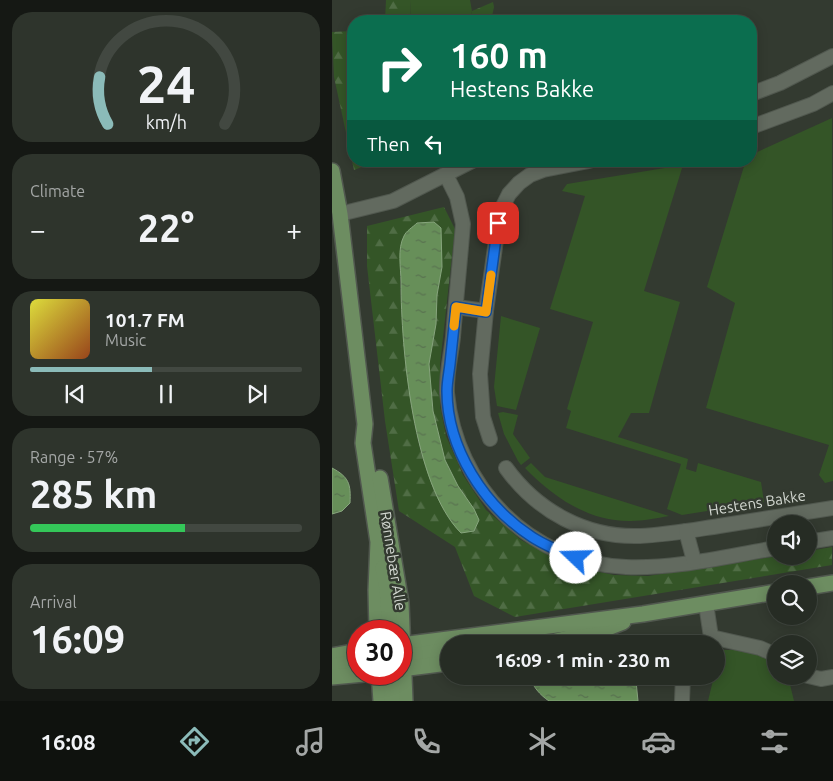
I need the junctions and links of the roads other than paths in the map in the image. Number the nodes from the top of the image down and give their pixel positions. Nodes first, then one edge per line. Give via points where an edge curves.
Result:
1 (832, 56) edge
2 (757, 92) edge
3 (832, 93) edge
4 (757, 125) edge
5 (461, 167) edge
6 (559, 167) edge
7 (332, 171) edge
8 (446, 175) junction
9 (340, 214) junction
10 (456, 307) junction
11 (486, 312) junction
12 (365, 424) junction
13 (490, 439) dead end
14 (506, 468) dead end
15 (832, 508) edge
16 (686, 531) junction
17 (832, 538) edge
18 (817, 540) edge
19 (378, 542) junction
20 (767, 549) edge
21 (694, 561) junction
22 (832, 583) edge
23 (817, 586) edge
24 (767, 594) edge
25 (706, 604) junction
26 (644, 614) junction
27 (603, 619) junction
28 (377, 620) edge
29 (389, 620) edge
30 (399, 620) edge
31 (536, 635) edge
32 (581, 635) edge
33 (708, 635) edge
34 (725, 643) edge
35 (347, 650) edge
36 (332, 652) edge
37 (440, 652) edge
38 (767, 652) edge
39 (347, 653) edge
40 (332, 656) edge
41 (412, 656) edge
42 (412, 657) edge
43 (412, 660) edge
44 (440, 662) edge
45 (347, 664) edge
46 (332, 666) edge
47 (347, 676) edge
48 (332, 677) edge
49 (832, 677) edge
50 (817, 678) edge
51 (380, 685) edge
52 (395, 685) edge
53 (402, 685) edge
54 (683, 685) edge
55 (381, 701) edge
56 (392, 701) edge
57 (404, 701) edge
58 (682, 701) edge

1 - 2 street
3 - 4 street via 806,107
5 - 8 street
6 - 11 street via 530,175 519,183 504,203
7 - 9 main road, Rønnebær Alle
8 - 9 street via 393,201
8 - 10 street via 457,197 463,224
9 - 12 main road, Rønnebær Alle
10 - 11 street
10 - 21 street via 447,391 451,420 473,476 490,500 531,537 576,558 626,567
11 - 13 street via 480,381 483,416
12 - 19 main road, Rønnebær Alle via 363,443
12 - 30 main road, Rønnebær Alle via 375,451 399,590
14 - 16 street, Hestens Bakke via 539,503 564,520 582,527 601,533 640,536
15 - 16 street, Hestens Bakke
16 - 21 street
17 - 18 street
19 - 28 main road, Rønnebær Alle
19 - 29 main road
20 - 21 street
22 - 23 main road
24 - 25 main road
25 - 26 main road
25 - 33 street
26 - 27 main road
26 - 32 main road
27 - 31 main road
27 - 41 main road via 518,631
34 - 38 street
35 - 36 main road
37 - 42 main road
39 - 40 main road
43 - 44 main road
45 - 46 main road
47 - 48 main road
49 - 50 street
51 - 55 main road
52 - 56 main road
53 - 57 main road, Rønnebær Alle
54 - 58 street

